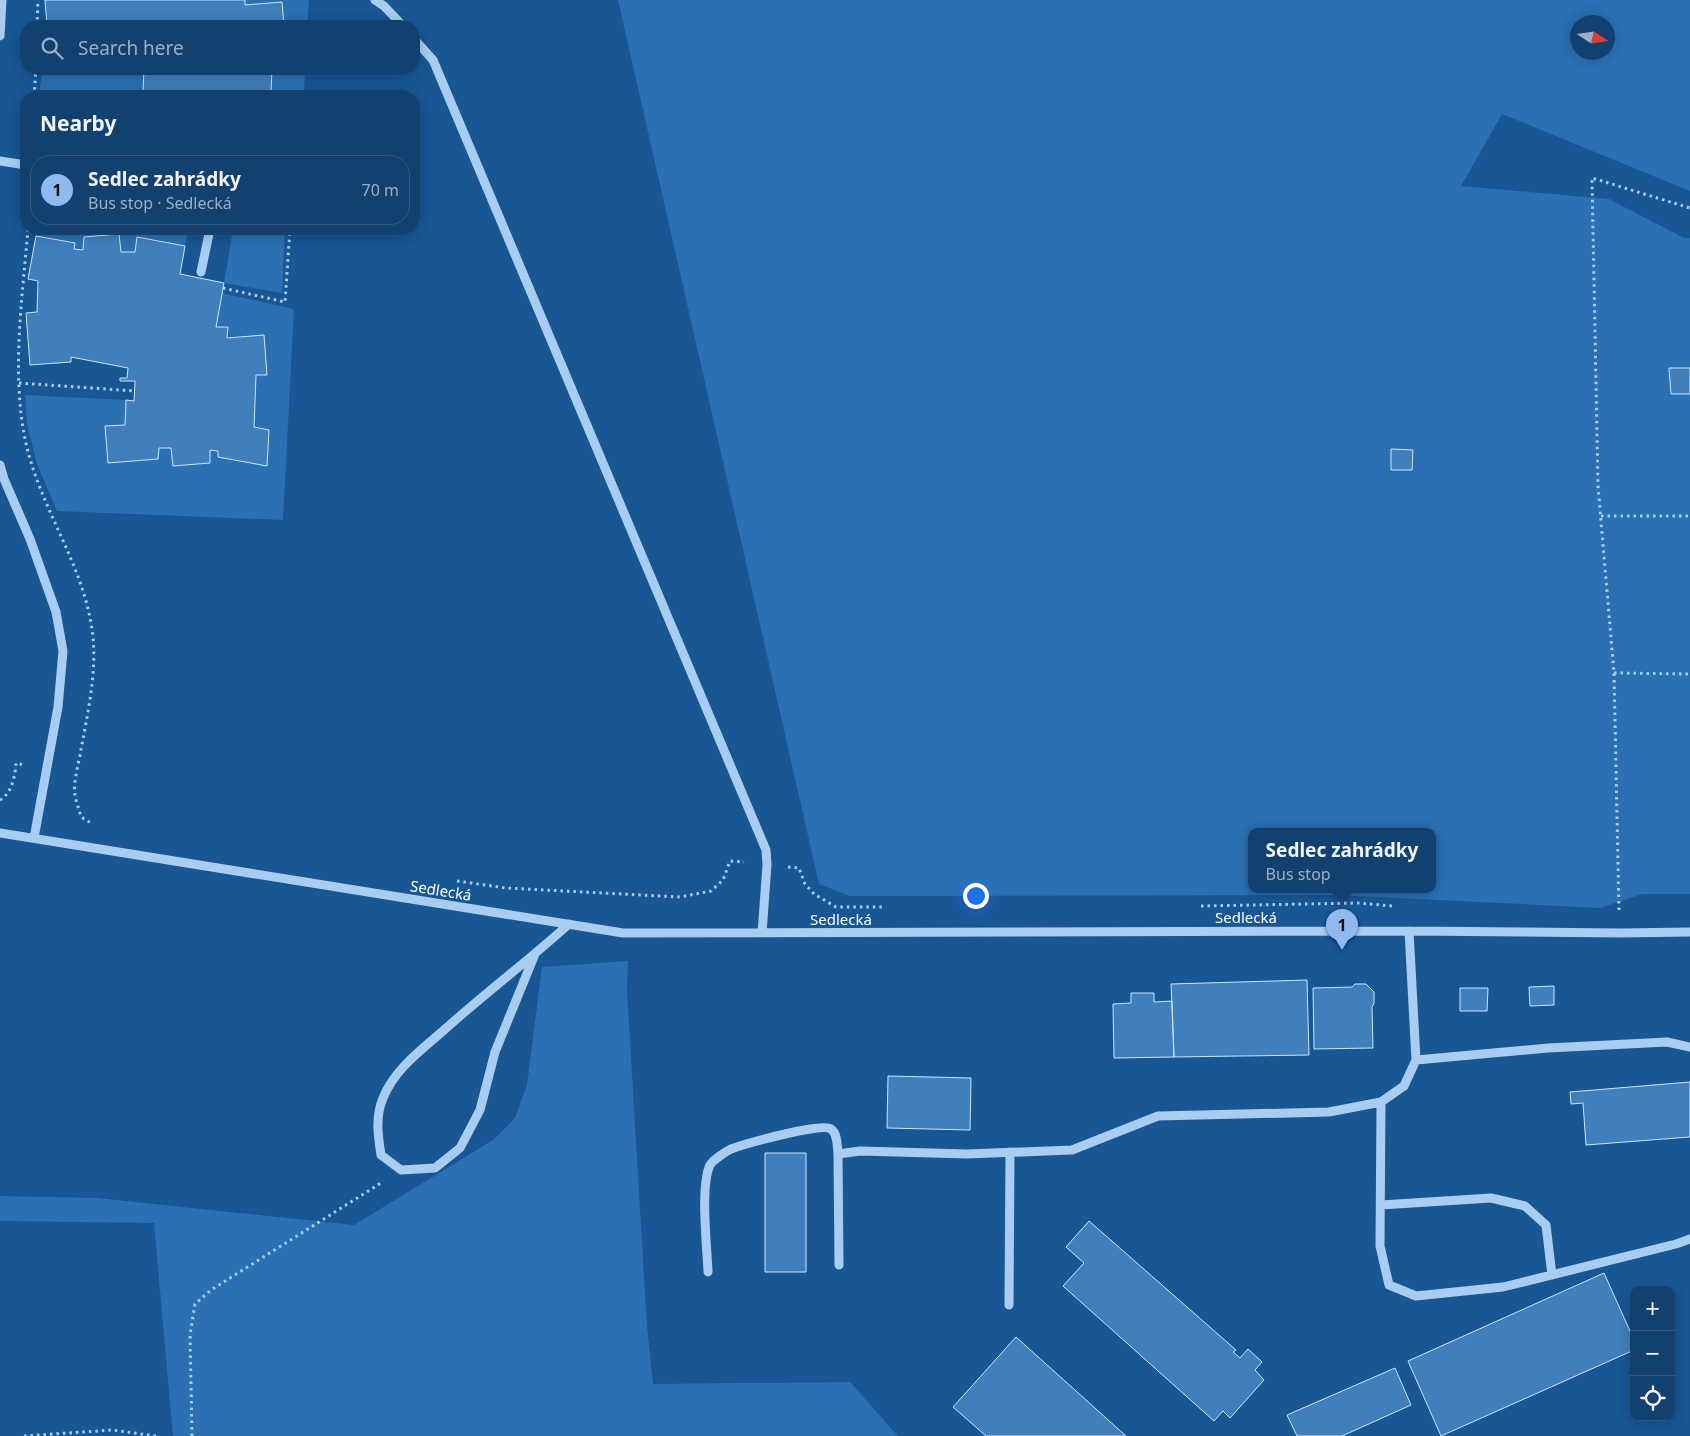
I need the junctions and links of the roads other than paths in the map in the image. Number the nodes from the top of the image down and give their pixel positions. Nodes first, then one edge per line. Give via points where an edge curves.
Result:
1 (2, 0) edge
2 (375, 0) edge
3 (397, 20) edge
4 (0, 36) edge
5 (420, 45) edge
6 (0, 161) edge
7 (20, 164) edge
8 (209, 235) edge
9 (201, 272) dead end
10 (0, 465) edge
11 (0, 833) edge
12 (34, 838) junction
13 (569, 924) junction
14 (1409, 930) junction
15 (1690, 932) edge
16 (762, 933) junction
17 (535, 954) junction
18 (1690, 1047) edge
19 (1416, 1060) junction
20 (1381, 1102) junction
21 (1010, 1152) junction
22 (838, 1154) junction
23 (1380, 1205) junction
24 (1690, 1239) edge
25 (839, 1265) dead end
26 (708, 1272) dead end
27 (1552, 1275) junction
28 (1009, 1305) dead end

1 - 4 street
2 - 3 street
5 - 16 street via 433,60 766,850
6 - 7 street
8 - 9 street
10 - 12 street via 56,612 63,651 58,707
11 - 12 street, Sedlecká
12 - 13 street, Sedlecká
13 - 16 street, Sedlecká via 623,933
13 - 17 street
14 - 15 street, Sedlecká
14 - 16 street, Sedlecká
14 - 19 street
17 - 17 street via 399,1070 382,1099 377,1125 381,1155 400,1170 435,1168 460,1148 480,1110 495,1052
18 - 19 street via 1667,1042 1638,1043
19 - 20 street via 1404,1086
20 - 21 street via 1328,1112 1158,1116 1072,1150
20 - 23 street
21 - 22 street via 860,1151
21 - 28 street
22 - 25 street
22 - 26 street via 836,1134 824,1126 730,1150 711,1163 705,1181
23 - 27 street via 1491,1198 1525,1206 1546,1225
23 - 27 street via 1380,1246 1389,1285 1407,1293 1416,1296 1503,1287
24 - 27 street

